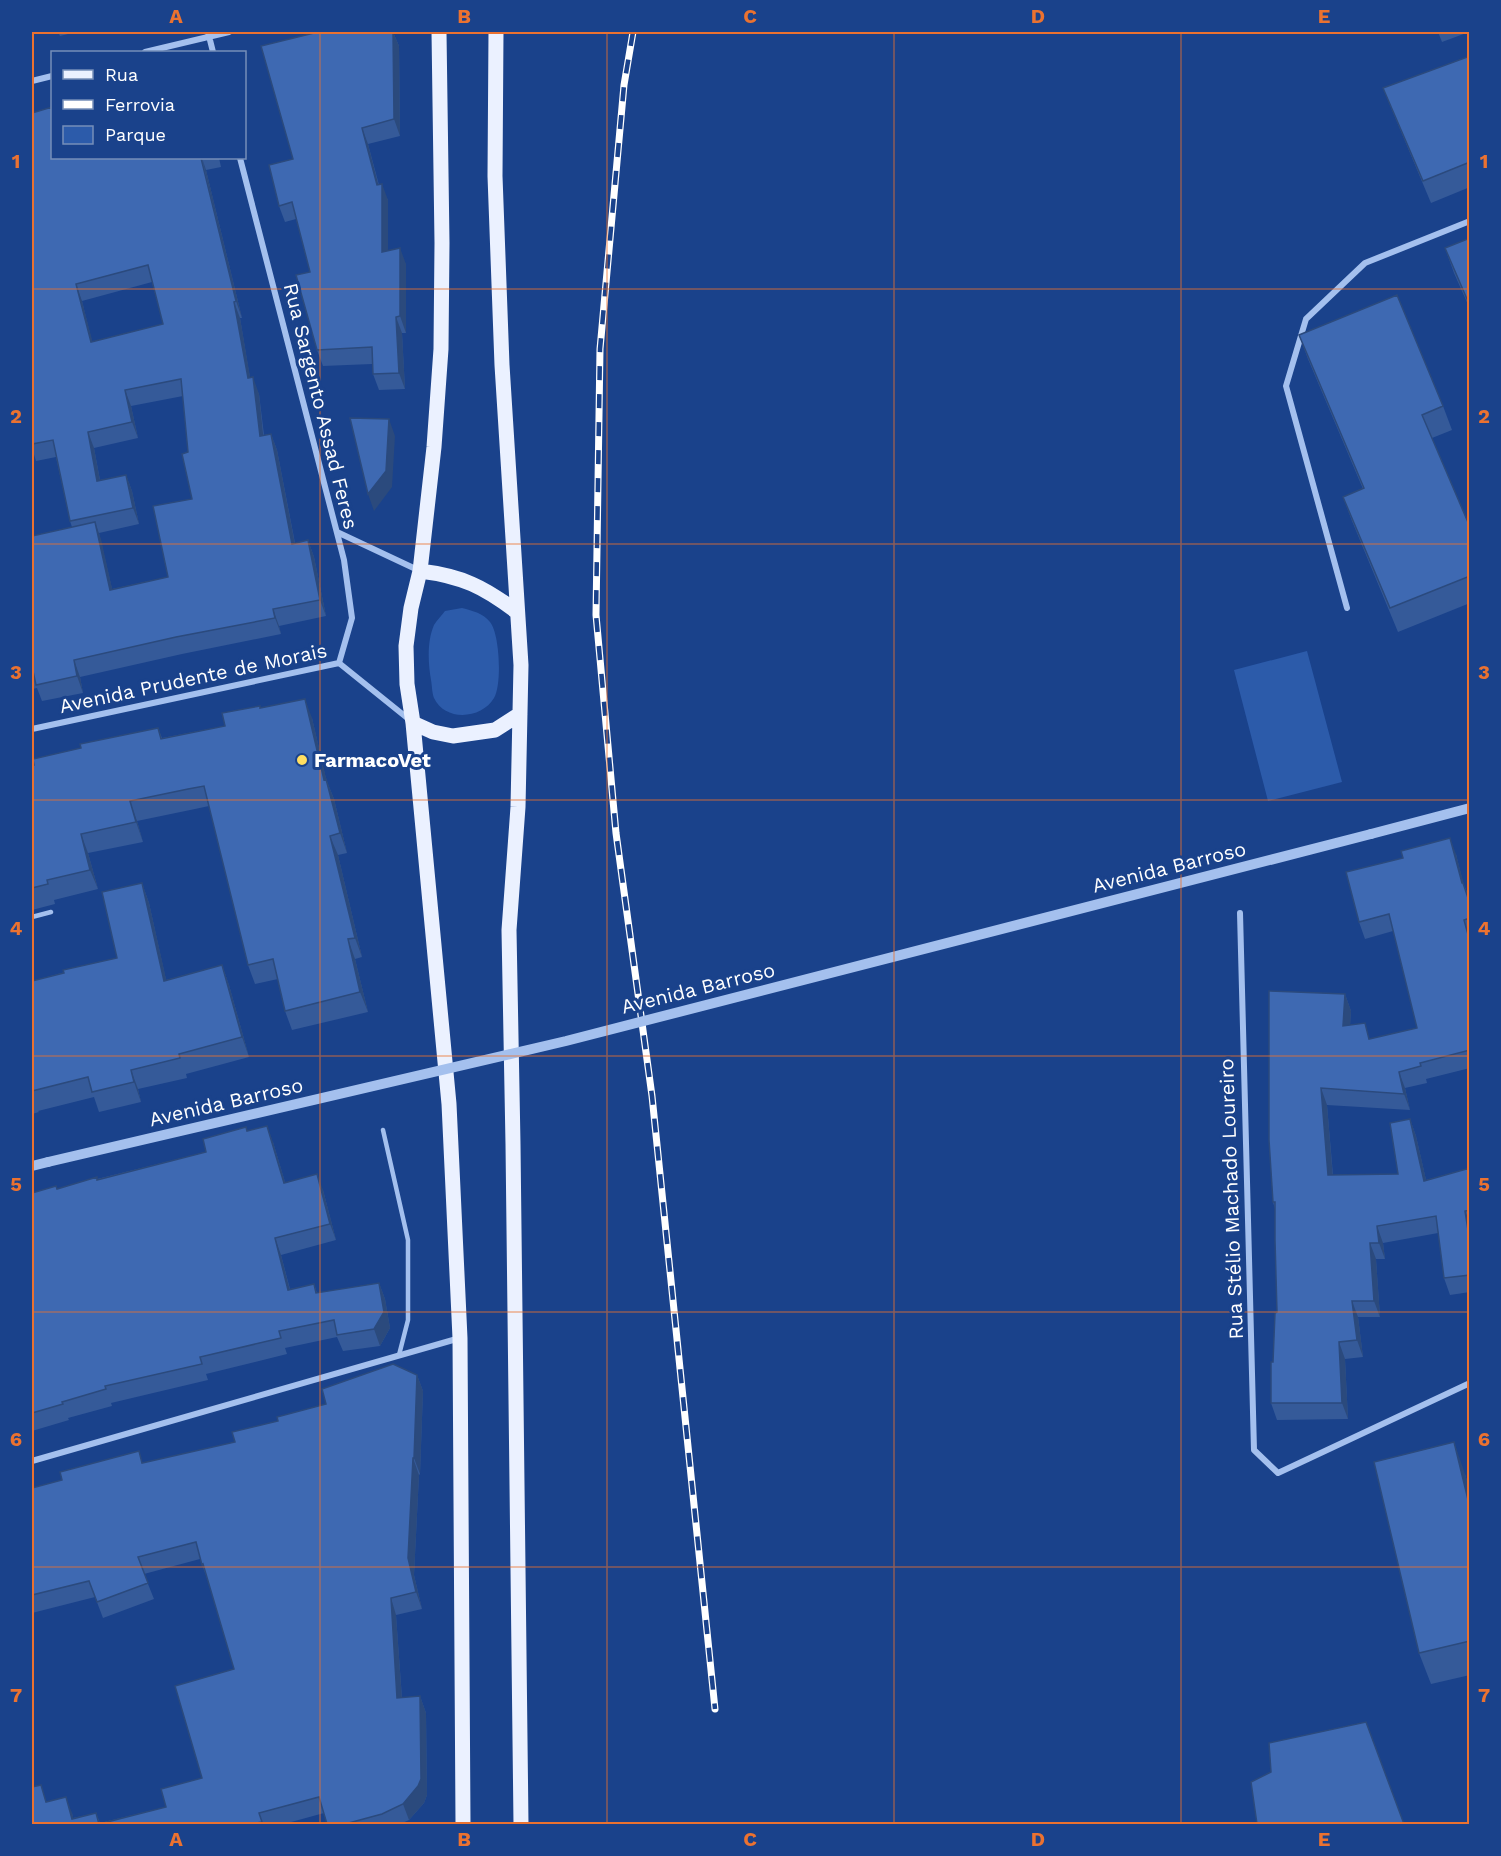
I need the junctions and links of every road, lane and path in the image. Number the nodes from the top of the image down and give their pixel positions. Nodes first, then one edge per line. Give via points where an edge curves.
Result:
1 (229, 32) edge
2 (439, 32) edge
3 (496, 32) edge
4 (208, 34) edge
5 (148, 51) edge
6 (213, 51) edge
7 (51, 76) edge
8 (32, 81) edge
9 (240, 159) edge
10 (1470, 221) edge
11 (337, 532) junction
12 (420, 572) junction
13 (1347, 608) dead end
14 (517, 612) junction
15 (339, 663) junction
16 (520, 714) junction
17 (413, 723) junction
18 (32, 729) edge
19 (1470, 808) edge
20 (51, 912) dead end
21 (1240, 913) dead end
22 (32, 917) edge
23 (383, 1130) dead end
24 (32, 1166) edge
25 (460, 1338) junction
26 (399, 1355) junction
27 (1470, 1383) edge
28 (32, 1461) edge
29 (463, 1824) edge
30 (521, 1824) edge

1 - 4 street
2 - 12 main road via 441,349
3 - 14 main road via 500,330
4 - 5 street
4 - 6 street
7 - 8 street
9 - 11 street, Rua Sargento Assad Feres
10 - 13 street via 1365,263 1305,319 1286,386
11 - 12 street
11 - 15 street, Rua Sargento Assad Feres via 352,618
12 - 14 main road via 446,574 472,583
12 - 17 main road via 406,646
14 - 16 main road
15 - 17 street, Avenida Prudente de Morais
15 - 18 street, Avenida Prudente de Morais
16 - 17 main road via 495,730 453,736
16 - 30 main road via 509,930
17 - 25 main road via 449,1104
19 - 24 street, Avenida Barroso, bridge via 566,1041
20 - 22 lane
21 - 27 street, Rua Stélio Machado Loureiro via 1254,1450 1278,1473
23 - 26 lane via 408,1240 408,1320
25 - 26 street
25 - 29 main road
26 - 28 street

